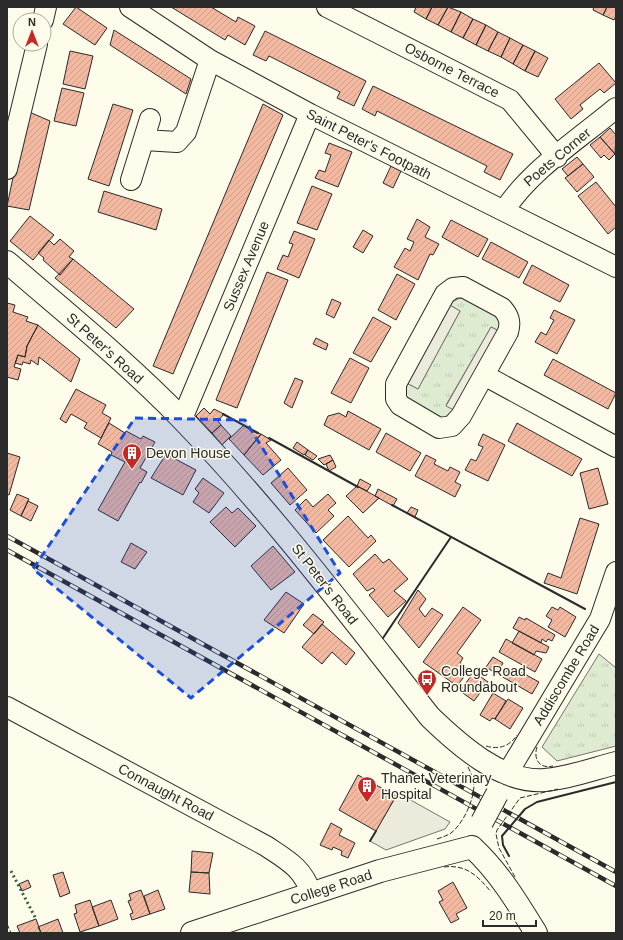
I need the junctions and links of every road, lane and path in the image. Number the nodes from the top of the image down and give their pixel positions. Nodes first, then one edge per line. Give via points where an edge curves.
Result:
1 (130, 7) edge
2 (327, 7) edge
3 (35, 52) edge
4 (210, 60) junction
5 (616, 108) edge
6 (310, 114) junction
7 (150, 119) dead end
8 (144, 140) junction
9 (557, 157) junction
10 (7, 169) edge
11 (131, 180) dead end
12 (504, 211) junction
13 (7, 262) edge
14 (616, 267) edge
15 (484, 375) junction
16 (182, 419) junction
17 (616, 447) edge
18 (616, 572) edge
19 (7, 706) edge
20 (616, 763) edge
21 (507, 774) junction
22 (472, 847) junction
23 (311, 893) junction
24 (204, 931) edge
25 (536, 933) edge

1 - 4 street, Saint Peter's Footpath
2 - 9 street, Osborne Terrace via 510,100
3 - 10 street
4 - 6 street, Saint Peter's Footpath
4 - 8 street via 186,132 177,142
5 - 9 street, Poets Corner
6 - 12 street, Saint Peter's Footpath
6 - 16 street, Sussex Avenue
7 - 8 street
8 - 11 street
9 - 12 street, Poets Corner via 515,194
12 - 14 street, Saint Peter's Footpath
13 - 16 main road, St Peter's Road via 125,364
15 - 15 street via 462,416 446,428 439,428 400,405 396,399 396,384 445,294 453,288 468,289 502,308 509,319 508,332
15 - 17 street
16 - 21 main road, St Peter's Road via 281,529 430,717 474,755
18 - 21 street, Addiscombe Road via 600,619
19 - 23 street, Connaught Road via 266,846 296,866 307,880
20 - 21 main road via 544,780
21 - 22 main road, bridge
22 - 23 main road, College Road via 387,869
22 - 25 main road via 490,864
23 - 24 main road, College Road

